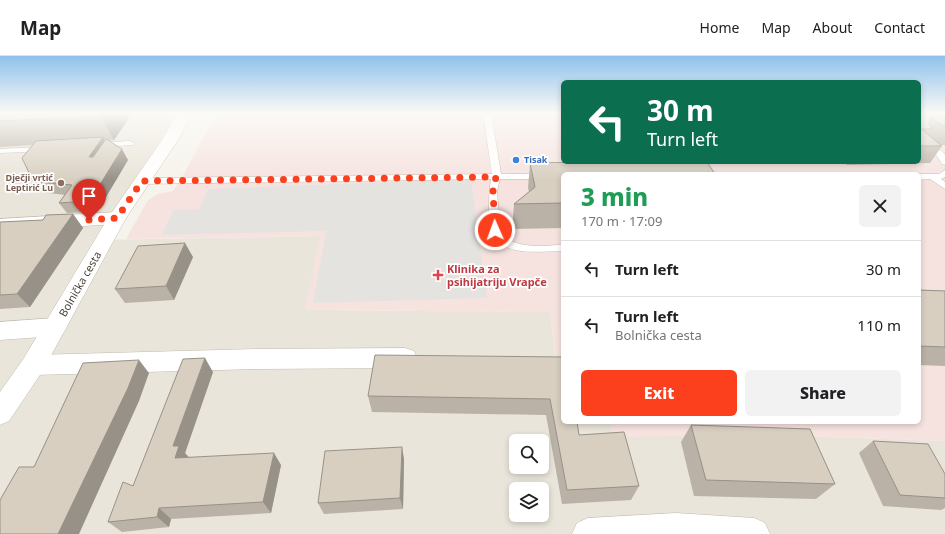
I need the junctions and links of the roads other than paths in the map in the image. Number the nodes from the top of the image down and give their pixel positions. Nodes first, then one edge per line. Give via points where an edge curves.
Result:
1 (173, 135) edge
2 (491, 135) edge
3 (921, 140) edge
4 (130, 143) dead end
5 (92, 146) edge
6 (54, 148) edge
7 (0, 151) edge
8 (944, 158) edge
9 (945, 173) edge
10 (561, 176) edge
11 (496, 177) junction
12 (921, 177) edge
13 (933, 177) junction
14 (142, 181) junction
15 (945, 186) edge
16 (117, 218) junction
17 (0, 225) edge
18 (561, 248) edge
19 (55, 326) junction
20 (0, 331) edge
21 (430, 358) edge
22 (33, 365) junction
23 (0, 413) edge
24 (588, 534) edge
25 (754, 534) edge

1 - 14 street, Bolnička cesta
2 - 11 lane via 498,172
3 - 8 lane
4 - 5 lane
6 - 7 lane
9 - 13 lane
10 - 11 lane
11 - 14 lane
11 - 18 lane via 493,191 495,230 499,237 524,248
12 - 13 lane
13 - 15 lane
14 - 16 street, Bolnička cesta
16 - 17 street
16 - 19 street, Bolnička cesta
19 - 20 street
19 - 22 street, Bolnička cesta
21 - 22 street via 257,359
22 - 23 street, Bolnička cesta
24 - 25 street via 676,529

